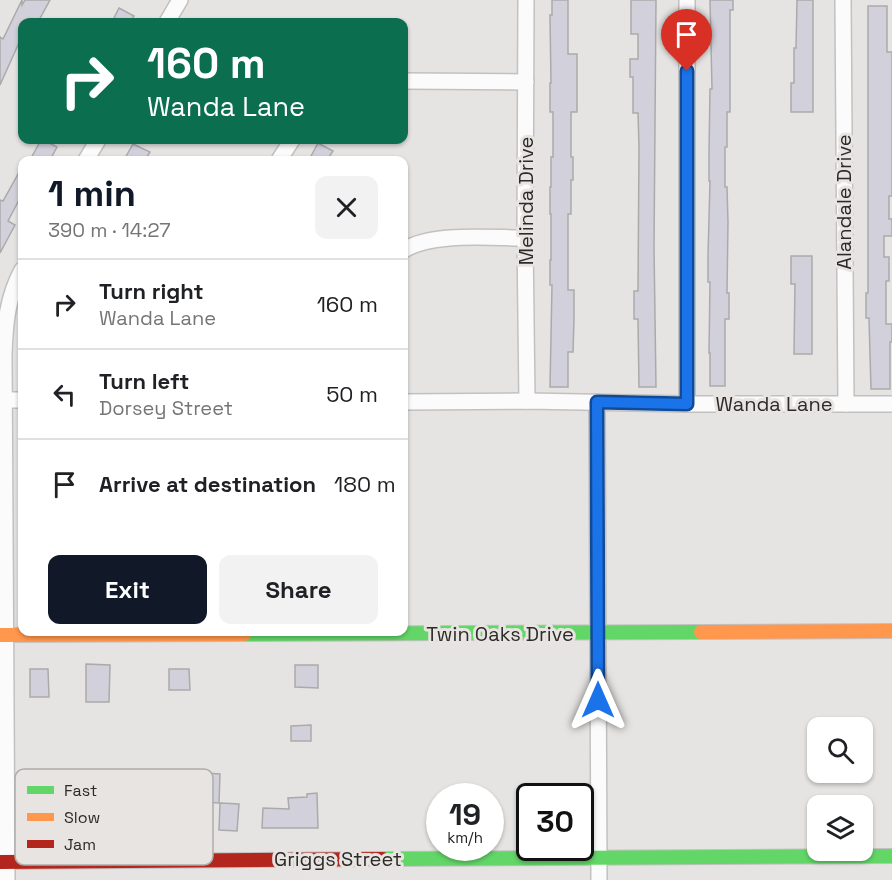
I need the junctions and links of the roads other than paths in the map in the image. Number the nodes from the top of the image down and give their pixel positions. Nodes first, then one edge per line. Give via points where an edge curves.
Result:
1 (180, 0) edge
2 (526, 0) edge
3 (687, 0) edge
4 (843, 0) edge
5 (169, 18) edge
6 (408, 81) edge
7 (526, 81) junction
8 (525, 238) junction
9 (408, 247) edge
10 (18, 278) edge
11 (2, 400) edge
12 (18, 400) edge
13 (527, 401) junction
14 (408, 402) edge
15 (597, 402) junction
16 (687, 404) junction
17 (846, 404) junction
18 (892, 404) edge
19 (892, 631) edge
20 (598, 633) junction
21 (408, 634) edge
22 (2, 635) edge
23 (18, 635) edge
24 (892, 856) edge
25 (598, 857) junction
26 (213, 860) edge
27 (3, 862) edge
28 (7, 880) edge
29 (599, 880) edge

1 - 5 street
2 - 7 street, Melinda Drive
3 - 16 street
4 - 17 street, Alandale Drive
6 - 7 street
7 - 8 street, Melinda Drive
8 - 9 street via 452,238
8 - 13 street, Melinda Drive
10 - 11 street via 6,320
11 - 12 street
11 - 22 street
13 - 14 street, Wanda Lane
13 - 15 street, Wanda Lane
15 - 16 street, Wanda Lane
15 - 20 street
16 - 17 street, Wanda Lane
17 - 18 street, Wanda Lane
19 - 20 street, Twin Oaks Drive
20 - 21 street, Twin Oaks Drive
20 - 25 street
22 - 23 street, Twin Oaks Drive
22 - 27 street
24 - 25 street, Griggs Street
25 - 26 street, Griggs Street
25 - 29 street
27 - 28 street

